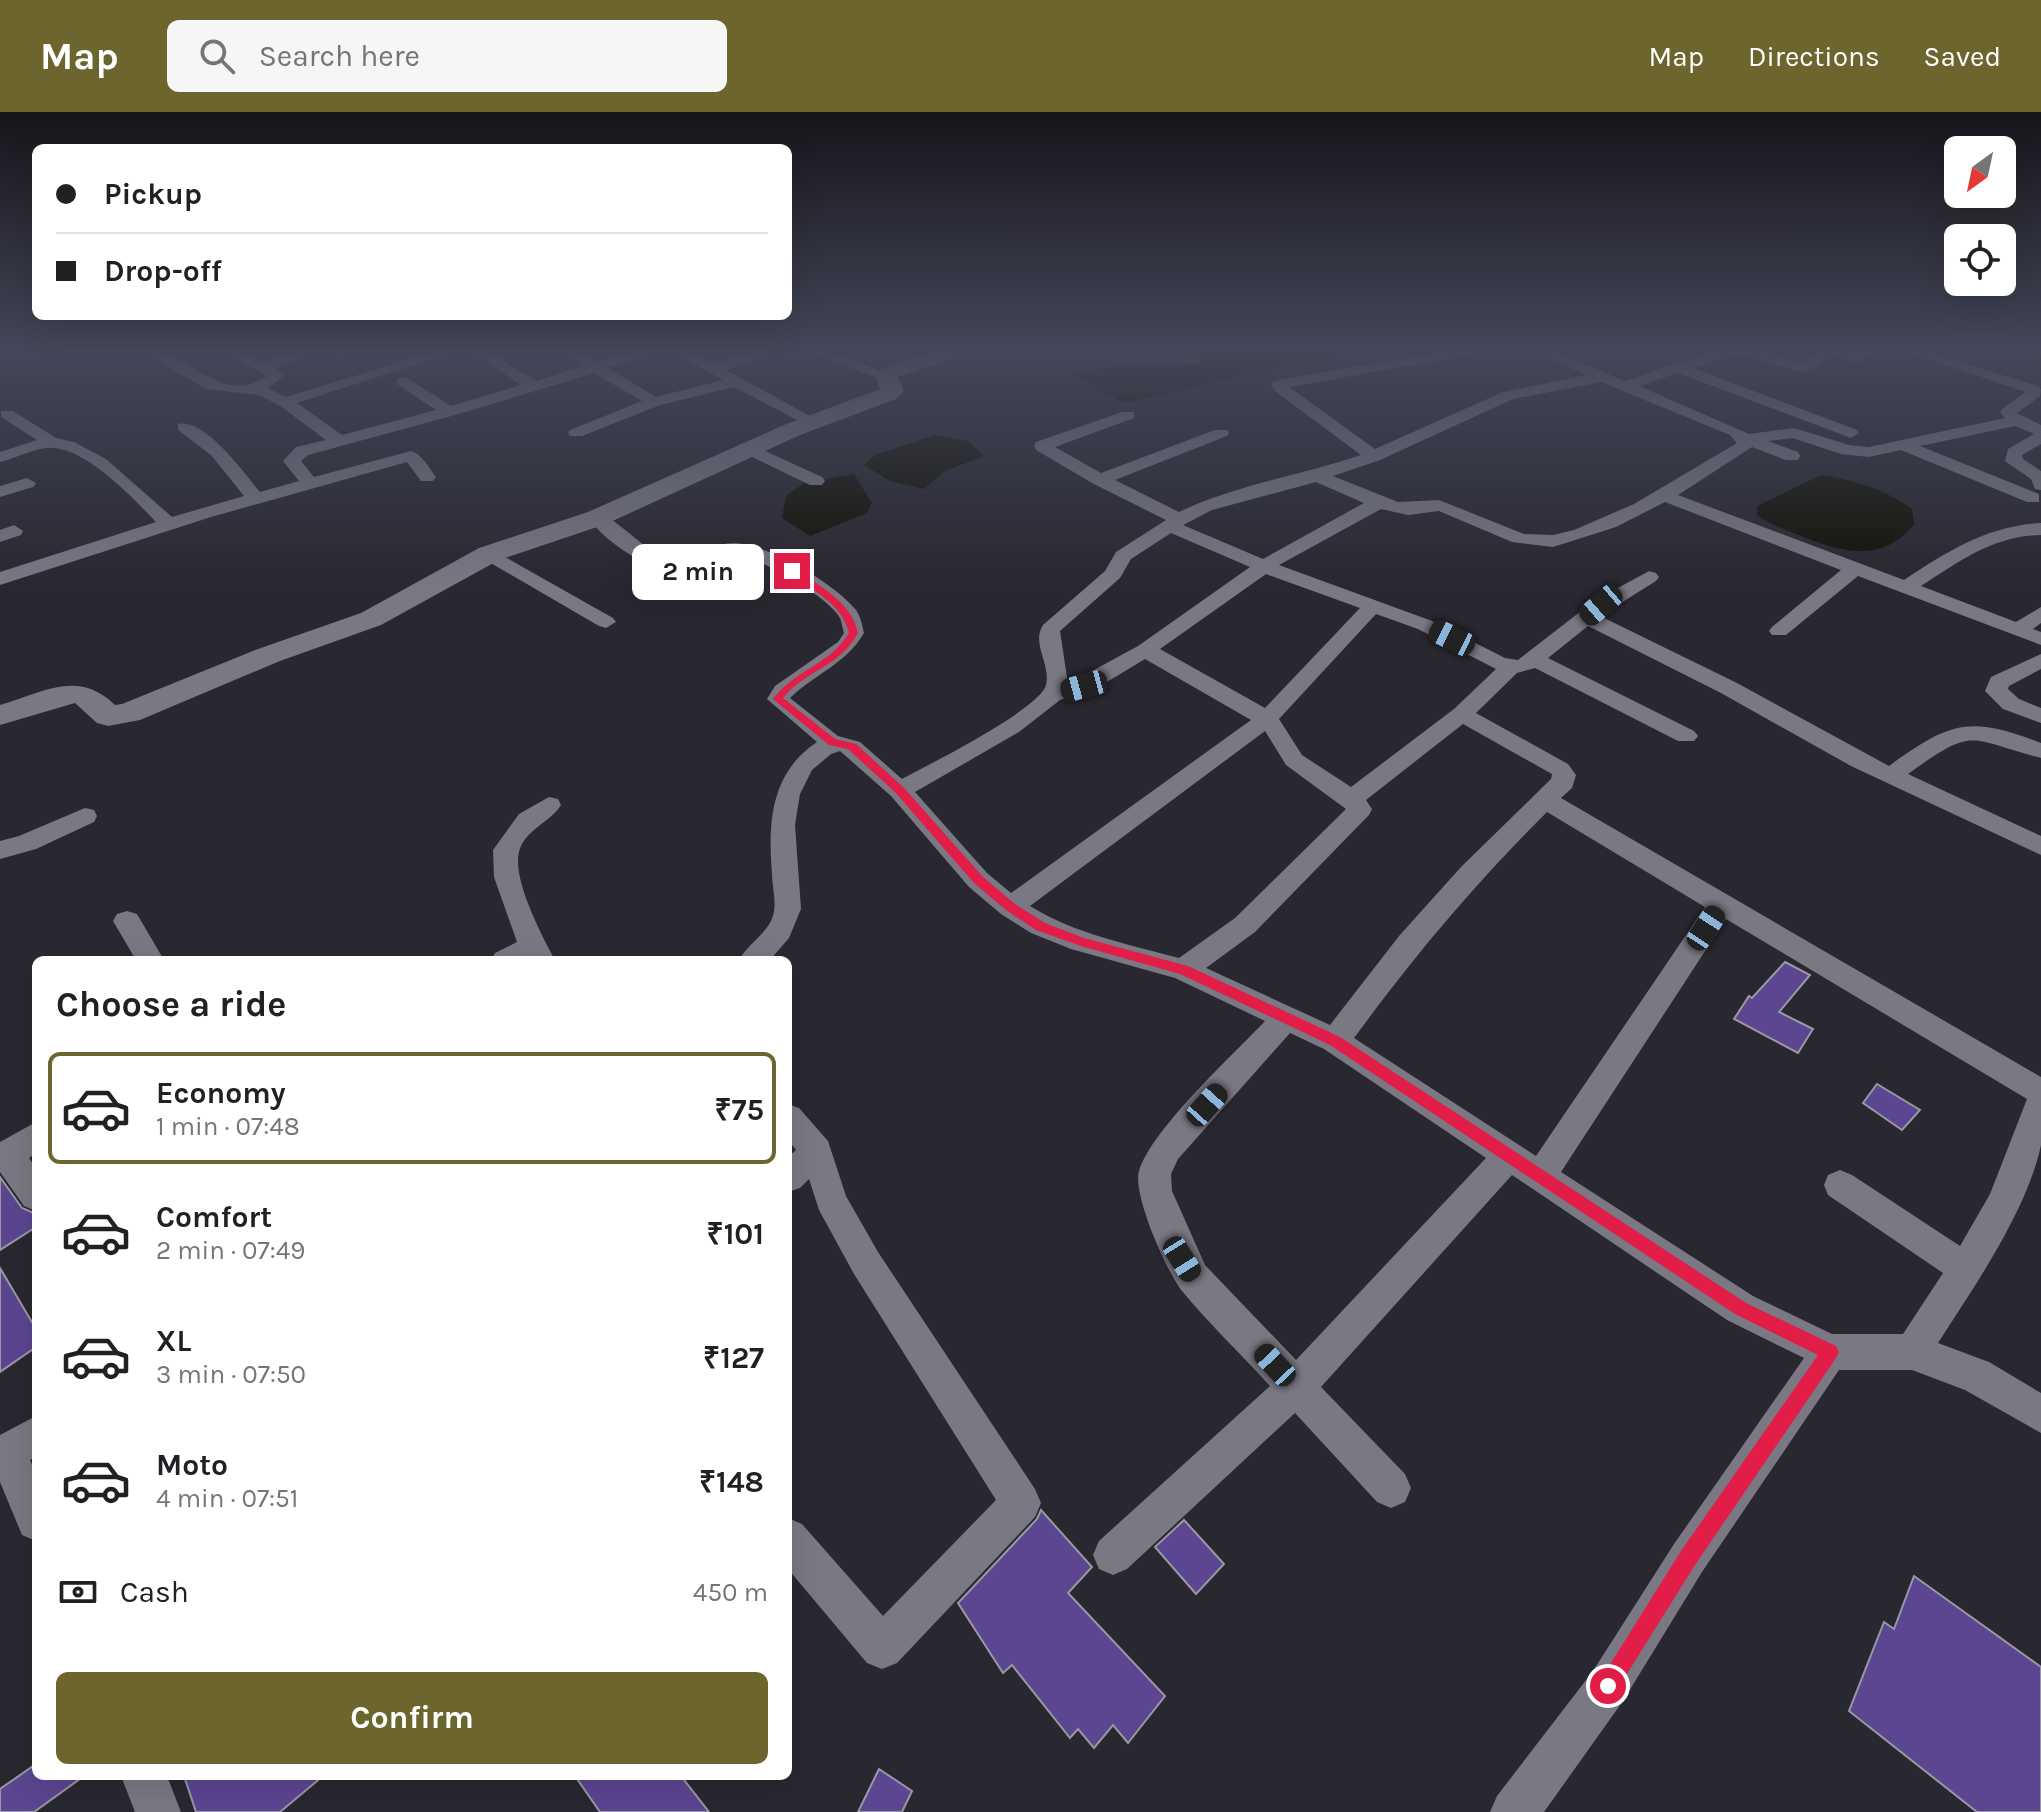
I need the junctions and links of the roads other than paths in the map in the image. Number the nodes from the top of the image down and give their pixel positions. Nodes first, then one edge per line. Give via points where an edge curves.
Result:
1 (31, 429) edge
2 (187, 429) edge
3 (323, 429) edge
4 (383, 429) edge
5 (585, 429) edge
6 (796, 429) edge
7 (1088, 429) edge
8 (1337, 429) edge
9 (1433, 429) edge
10 (1724, 429) edge
11 (1848, 429) edge
12 (1978, 429) edge
13 (576, 433) dead end
14 (1221, 433) dead end
15 (2041, 434) edge
16 (1746, 439) junction
17 (339, 441) junction
18 (52, 443) junction
19 (1896, 447) junction
20 (750, 449) junction
21 (1374, 456) junction
22 (1792, 456) dead end
23 (0, 457) edge
24 (1317, 476) junction
25 (427, 477) dead end
26 (1100, 480) junction
27 (816, 481) dead end
28 (309, 482) junction
29 (27, 483) dead end
30 (2038, 490) edge
31 (0, 492) edge
32 (1663, 495) junction
33 (256, 499) junction
34 (1381, 501) junction
35 (597, 518) junction
36 (1174, 522) junction
37 (168, 524) junction
38 (2041, 528) edge
39 (489, 554) junction
40 (1264, 566) junction
41 (1855, 568) junction
42 (1649, 577) dead end
43 (0, 579) edge
44 (1906, 587) junction
45 (1374, 605) junction
46 (2041, 613) edge
47 (1587, 617) junction
48 (606, 622) dead end
49 (2018, 630) junction
50 (1779, 631) dead end
51 (2041, 639) edge
52 (1145, 650) junction
53 (1534, 659) junction
54 (2041, 660) edge
55 (1510, 668) junction
56 (1055, 694) junction
57 (1462, 714) junction
58 (0, 715) edge
59 (2041, 716) edge
60 (1267, 719) junction
61 (1686, 736) dead end
62 (832, 743) junction
63 (2041, 751) edge
64 (1890, 776) junction
65 (900, 790) junction
66 (1352, 798) junction
67 (1545, 800) junction
68 (549, 805) dead end
69 (85, 816) dead end
70 (2041, 846) edge
71 (0, 850) edge
72 (1722, 903) junction
73 (1010, 907) junction
74 (127, 921) dead end
75 (536, 953) edge
76 (148, 956) edge
77 (757, 956) edge
78 (1183, 970) junction
79 (1286, 1017) junction
80 (1335, 1041) junction
81 (2041, 1092) edge
82 (2041, 1101) edge
83 (792, 1122) edge
84 (32, 1139) edge
85 (817, 1151) junction
86 (1509, 1156) junction
87 (1, 1158) edge
88 (792, 1174) edge
89 (1540, 1177) junction
90 (1840, 1185) dead end
91 (32, 1190) edge
92 (1966, 1269) junction
93 (1830, 1352) junction
94 (1912, 1352) junction
95 (1296, 1387) junction
96 (2041, 1414) edge
97 (15, 1449) edge
98 (1391, 1488) dead end
99 (32, 1507) edge
100 (792, 1543) edge
101 (1113, 1555) dead end
102 (146, 1780) edge
103 (1528, 1807) edge
104 (158, 1812) edge

1 - 18 street
2 - 33 street via 217,451
3 - 17 street
4 - 17 street
5 - 13 street
6 - 20 street
7 - 26 street via 1042,446
8 - 21 street
9 - 21 street
10 - 16 street
11 - 19 street
12 - 19 street
14 - 26 street
15 - 30 street via 2014,453 2014,461 2039,477
16 - 19 street via 1794,433 1847,450
16 - 22 street
16 - 32 street via 1745,445
17 - 28 street via 295,456 292,461
18 - 23 street
18 - 37 street via 114,472
19 - 30 street
20 - 27 street
20 - 35 street
21 - 24 street
24 - 34 street
24 - 36 street via 1206,506
25 - 28 street via 411,456
26 - 36 street
28 - 33 street
29 - 31 street
30 - 38 street via 2033,519
32 - 34 street via 1627,516 1545,542 1518,538 1444,507 1410,510
32 - 41 street
33 - 37 street
34 - 40 street
35 - 39 street
35 - 62 street via 665,563 735,549 754,552 841,606 854,633 846,646 778,699
36 - 40 street
36 - 56 street via 1123,556 1113,574 1050,629 1048,640 1060,674
37 - 43 street
38 - 44 street via 2001,531
39 - 48 street
39 - 58 street via 371,619 129,713 108,716 89,697 74,693
40 - 45 street
40 - 52 street
41 - 44 street
41 - 50 street
42 - 47 street
44 - 49 street
45 - 55 street
45 - 60 street
46 - 49 street
47 - 53 street
47 - 64 street
49 - 51 street
52 - 56 street via 1084,686
52 - 60 street
53 - 55 street
53 - 61 street
54 - 59 street via 1999,682 1996,691 2011,704
55 - 57 street
56 - 65 street via 1034,712
57 - 66 street
57 - 67 street via 1560,769 1563,782
60 - 66 street via 1294,759
60 - 73 street
62 - 65 street via 852,747
62 - 77 street via 803,764 786,794 782,833 788,909 779,932
63 - 64 street via 2005,736 1958,732
64 - 70 street
65 - 73 street via 978,880
66 - 78 street via 1360,809 1353,819 1245,925
67 - 72 street
67 - 80 street via 1470,873 1409,943
68 - 75 street via 528,820 506,850 507,877
69 - 71 street
72 - 81 street
72 - 89 street
73 - 78 street via 1081,942
74 - 76 street
78 - 79 street
79 - 80 street
79 - 95 street via 1167,1149 1155,1170 1153,1187 1193,1277
80 - 86 street
82 - 92 street via 2004,1200
83 - 85 street
84 - 87 street
85 - 88 street
85 - 100 street via 831,1200 866,1263 1021,1503 882,1648
86 - 89 street
86 - 95 street
87 - 91 street via 13,1162
89 - 93 street via 1740,1308
90 - 92 street
92 - 94 street
93 - 94 street
93 - 103 street via 1688,1558
94 - 96 street via 1976,1375
95 - 98 street
95 - 101 street
97 - 99 street
102 - 104 street

